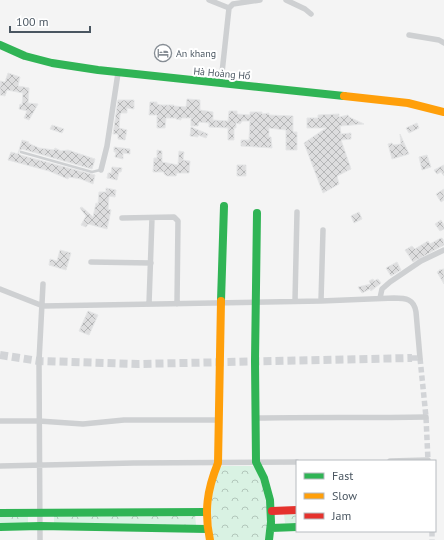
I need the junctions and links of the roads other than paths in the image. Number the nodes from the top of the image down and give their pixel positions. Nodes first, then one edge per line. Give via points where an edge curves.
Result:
1 (209, 0) edge
2 (260, 0) edge
3 (286, 0) edge
4 (232, 4) edge
5 (311, 14) dead end
6 (409, 35) dead end
7 (444, 43) edge
8 (0, 45) edge
9 (117, 76) junction
10 (221, 82) junction
11 (444, 112) edge
12 (21, 152) dead end
13 (100, 170) joint
14 (224, 206) dead end
15 (257, 212) dead end
16 (297, 212) dead end
17 (122, 218) dead end
18 (152, 218) junction
19 (323, 230) dead end
20 (444, 250) edge
21 (91, 262) dead end
22 (151, 262) junction
23 (43, 284) dead end
24 (0, 289) edge
25 (380, 298) junction
26 (295, 301) junction
27 (321, 301) junction
28 (221, 303) junction
29 (256, 303) junction
30 (149, 304) junction
31 (177, 304) junction
32 (42, 305) junction
33 (420, 358) dead end
34 (426, 417) dead end
35 (256, 418) junction
36 (218, 420) junction
37 (0, 421) edge
38 (39, 421) junction
39 (256, 462) junction
40 (296, 462) edge
41 (218, 463) junction
42 (39, 465) junction
43 (0, 466) edge
44 (296, 510) edge
45 (272, 511) junction
46 (40, 512) junction
47 (206, 512) junction
48 (0, 513) edge
49 (40, 526) junction
50 (0, 527) edge
51 (296, 527) edge
52 (208, 528) junction
53 (271, 528) junction
54 (40, 540) edge
55 (210, 540) edge
56 (269, 540) edge

1 - 4 street
2 - 4 street
3 - 5 street
4 - 10 street
6 - 7 street
8 - 9 street, Hà Hoàng Hổ via 25,56
9 - 10 street, Hà Hoàng Hổ
9 - 13 street via 107,146
10 - 11 street, Hà Hoàng Hổ via 408,103
12 - 13 lane via 92,172
14 - 28 street
15 - 29 street
16 - 26 street
17 - 18 street
18 - 22 street
18 - 31 street via 174,217 178,221
19 - 27 street
20 - 25 street via 421,261 390,282 382,290
21 - 22 street
22 - 30 street
23 - 32 street
24 - 32 street
25 - 27 street
25 - 33 street via 405,298 413,303
26 - 27 street
26 - 29 street
28 - 29 street
28 - 31 street
28 - 36 street
29 - 35 street
30 - 31 street
30 - 32 street
32 - 38 street
34 - 35 street
35 - 39 street
36 - 38 street via 124,420 83,424
36 - 41 street
37 - 38 street
38 - 42 street
39 - 40 street
39 - 41 street
39 - 45 street via 262,468
41 - 42 street
41 - 47 street
42 - 43 street
42 - 46 street
44 - 45 street
45 - 53 street
46 - 47 street
46 - 48 street
46 - 49 street
47 - 52 street
49 - 50 street
49 - 52 street
49 - 54 street
51 - 53 street
52 - 55 street
53 - 56 street

